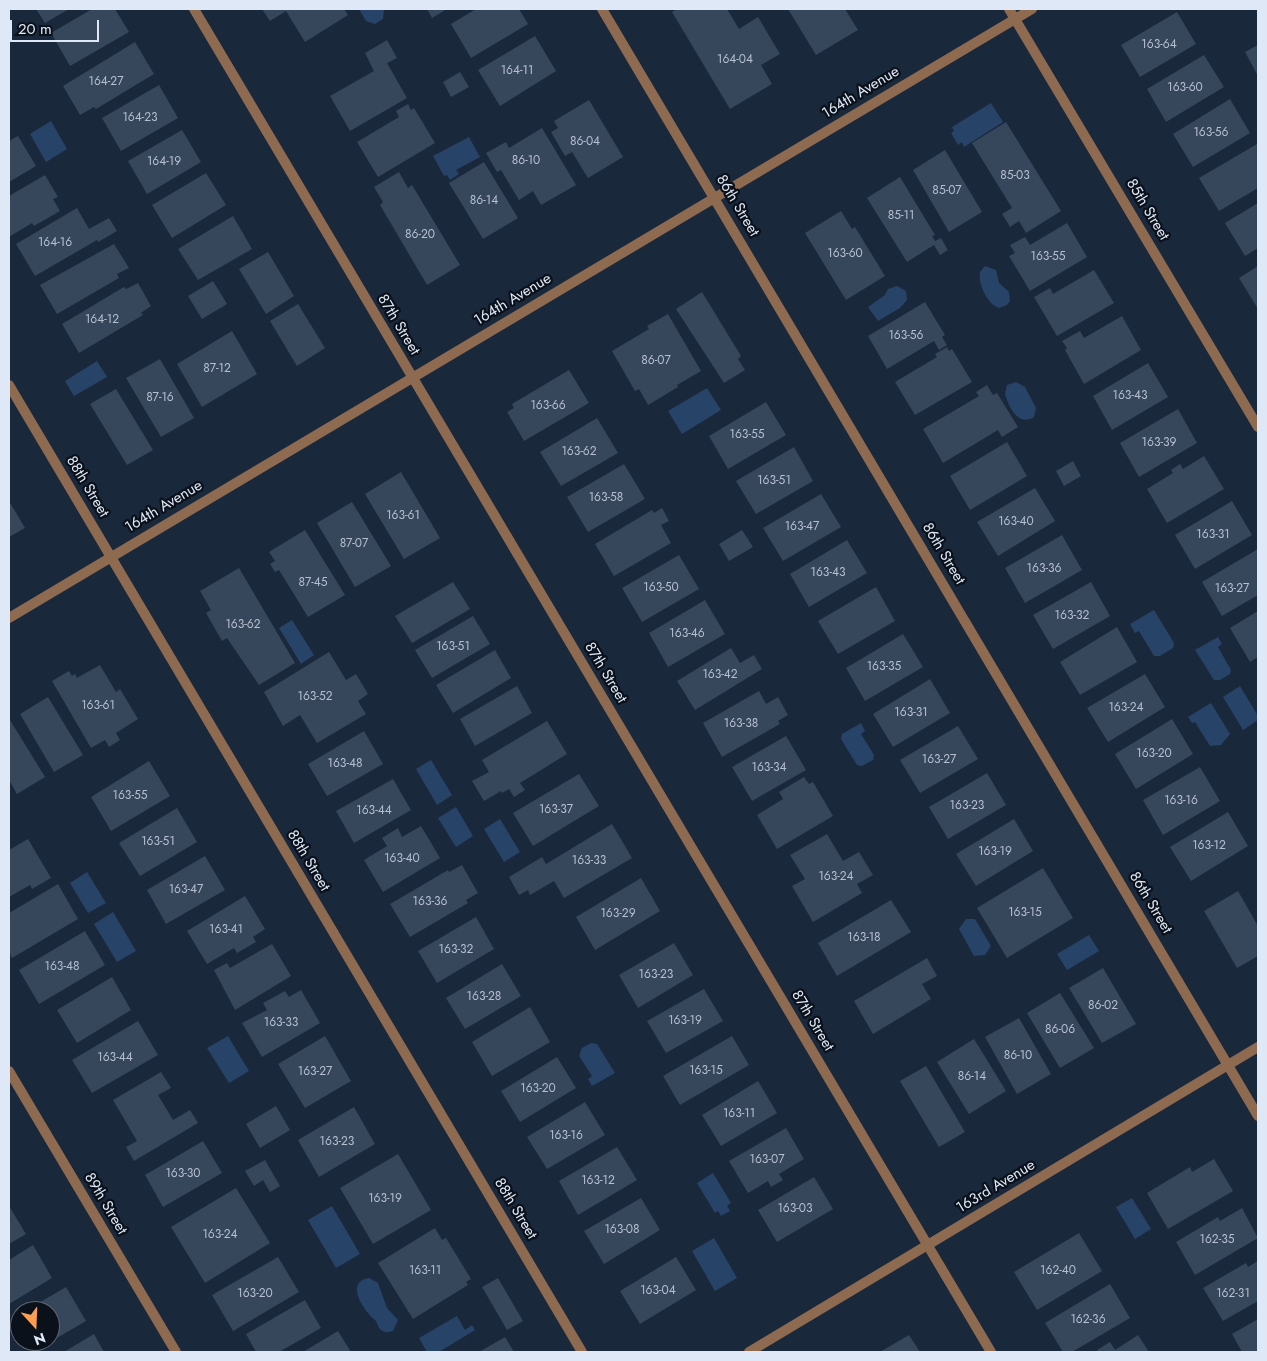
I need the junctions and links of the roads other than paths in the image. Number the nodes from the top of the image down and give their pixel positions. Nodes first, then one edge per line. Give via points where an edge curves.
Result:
1 (194, 9) edge
2 (602, 9) edge
3 (1009, 9) edge
4 (1032, 9) edge
5 (1015, 19) junction
6 (714, 198) junction
7 (412, 378) junction
8 (9, 384) edge
9 (1258, 427) edge
10 (111, 557) junction
11 (9, 618) edge
12 (1258, 1047) edge
13 (1228, 1065) junction
14 (9, 1071) edge
15 (1258, 1116) edge
16 (928, 1245) junction
17 (176, 1352) edge
18 (582, 1352) edge
19 (749, 1352) edge
20 (992, 1352) edge

1 - 7 street, 87th Street
2 - 6 street, 86th Street
3 - 5 street, 85th Street
4 - 5 street, 164th Avenue
5 - 6 street, 164th Avenue
5 - 9 street, 85th Street
6 - 7 street, 164th Avenue
6 - 13 street, 86th Street
7 - 10 street, 164th Avenue
7 - 16 street, 87th Street
8 - 10 street, 88th Street
10 - 11 street, 164th Avenue
10 - 18 street, 88th Street
12 - 13 street, 163rd Avenue
13 - 15 street, 86th Street
13 - 16 street, 163rd Avenue
14 - 17 street, 89th Street
16 - 19 street, 163rd Avenue
16 - 20 street, 87th Street

